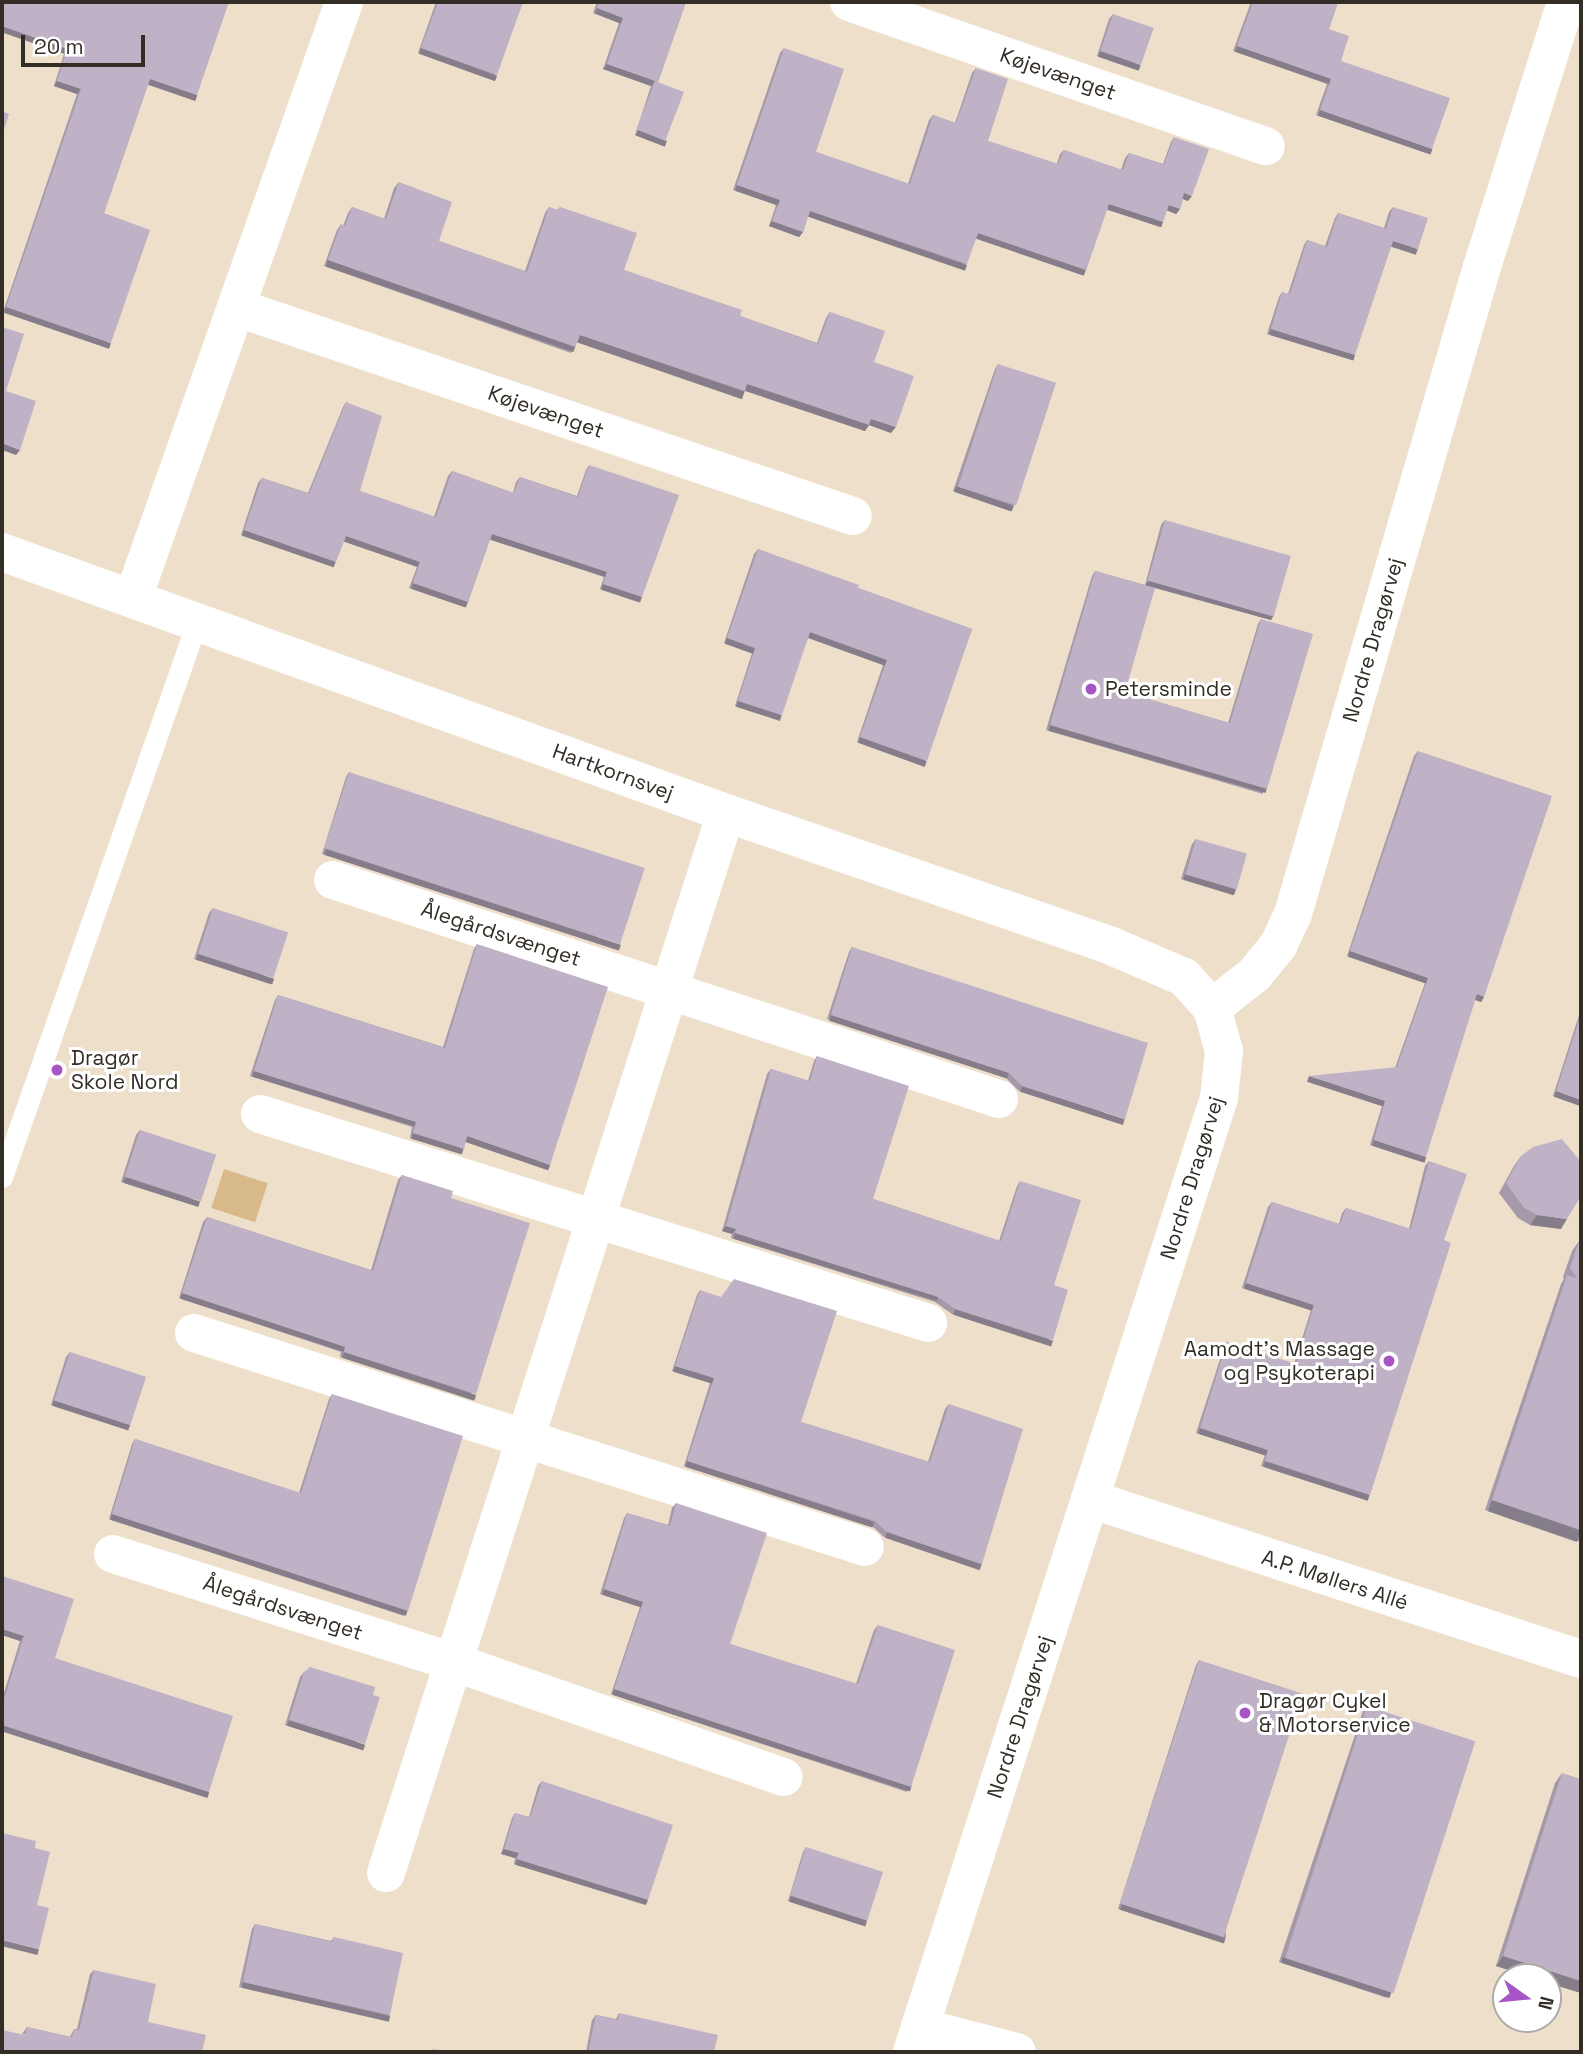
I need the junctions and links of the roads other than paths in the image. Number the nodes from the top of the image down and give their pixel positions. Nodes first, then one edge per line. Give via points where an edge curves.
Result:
1 (344, 2) edge
2 (849, 2) edge
3 (1566, 2) edge
4 (1266, 146) dead end
5 (238, 308) junction
6 (853, 516) dead end
7 (2, 552) edge
8 (133, 598) junction
9 (197, 622) junction
10 (726, 813) junction
11 (333, 880) dead end
12 (670, 988) junction
13 (1212, 1008) junction
14 (999, 1099) dead end
15 (260, 1114) dead end
16 (2, 1177) edge
17 (595, 1220) junction
18 (928, 1323) dead end
19 (194, 1333) dead end
20 (525, 1439) junction
21 (1090, 1499) junction
22 (865, 1547) dead end
23 (113, 1554) dead end
24 (1581, 1659) edge
25 (453, 1662) junction
26 (784, 1777) dead end
27 (386, 1873) dead end
28 (916, 2040) edge
29 (1017, 2052) edge

1 - 5 street
2 - 4 street, Køjevænget
3 - 13 street, Nordre Dragørvej via 1482,267 1293,914 1278,946 1255,974
5 - 6 street, Køjevænget
5 - 8 street
7 - 8 street, Hartkornsvej
8 - 9 street, Hartkornsvej
9 - 10 street, Hartkornsvej
9 - 16 lane
10 - 12 street
10 - 13 street, Hartkornsvej via 1109,945 1184,977
11 - 12 street, Ålegårdsvænget
12 - 14 street, Ålegårdsvænget
12 - 17 street
13 - 21 street, Nordre Dragørvej via 1224,1051 1219,1098
15 - 17 street
17 - 18 street
17 - 20 street
19 - 20 street
20 - 22 street
20 - 25 street
21 - 24 street, A.P. Møllers Allé
21 - 28 street, Nordre Dragørvej
23 - 25 street, Ålegårdsvænget
25 - 26 street, Ålegårdsvænget
25 - 27 street
28 - 29 street

